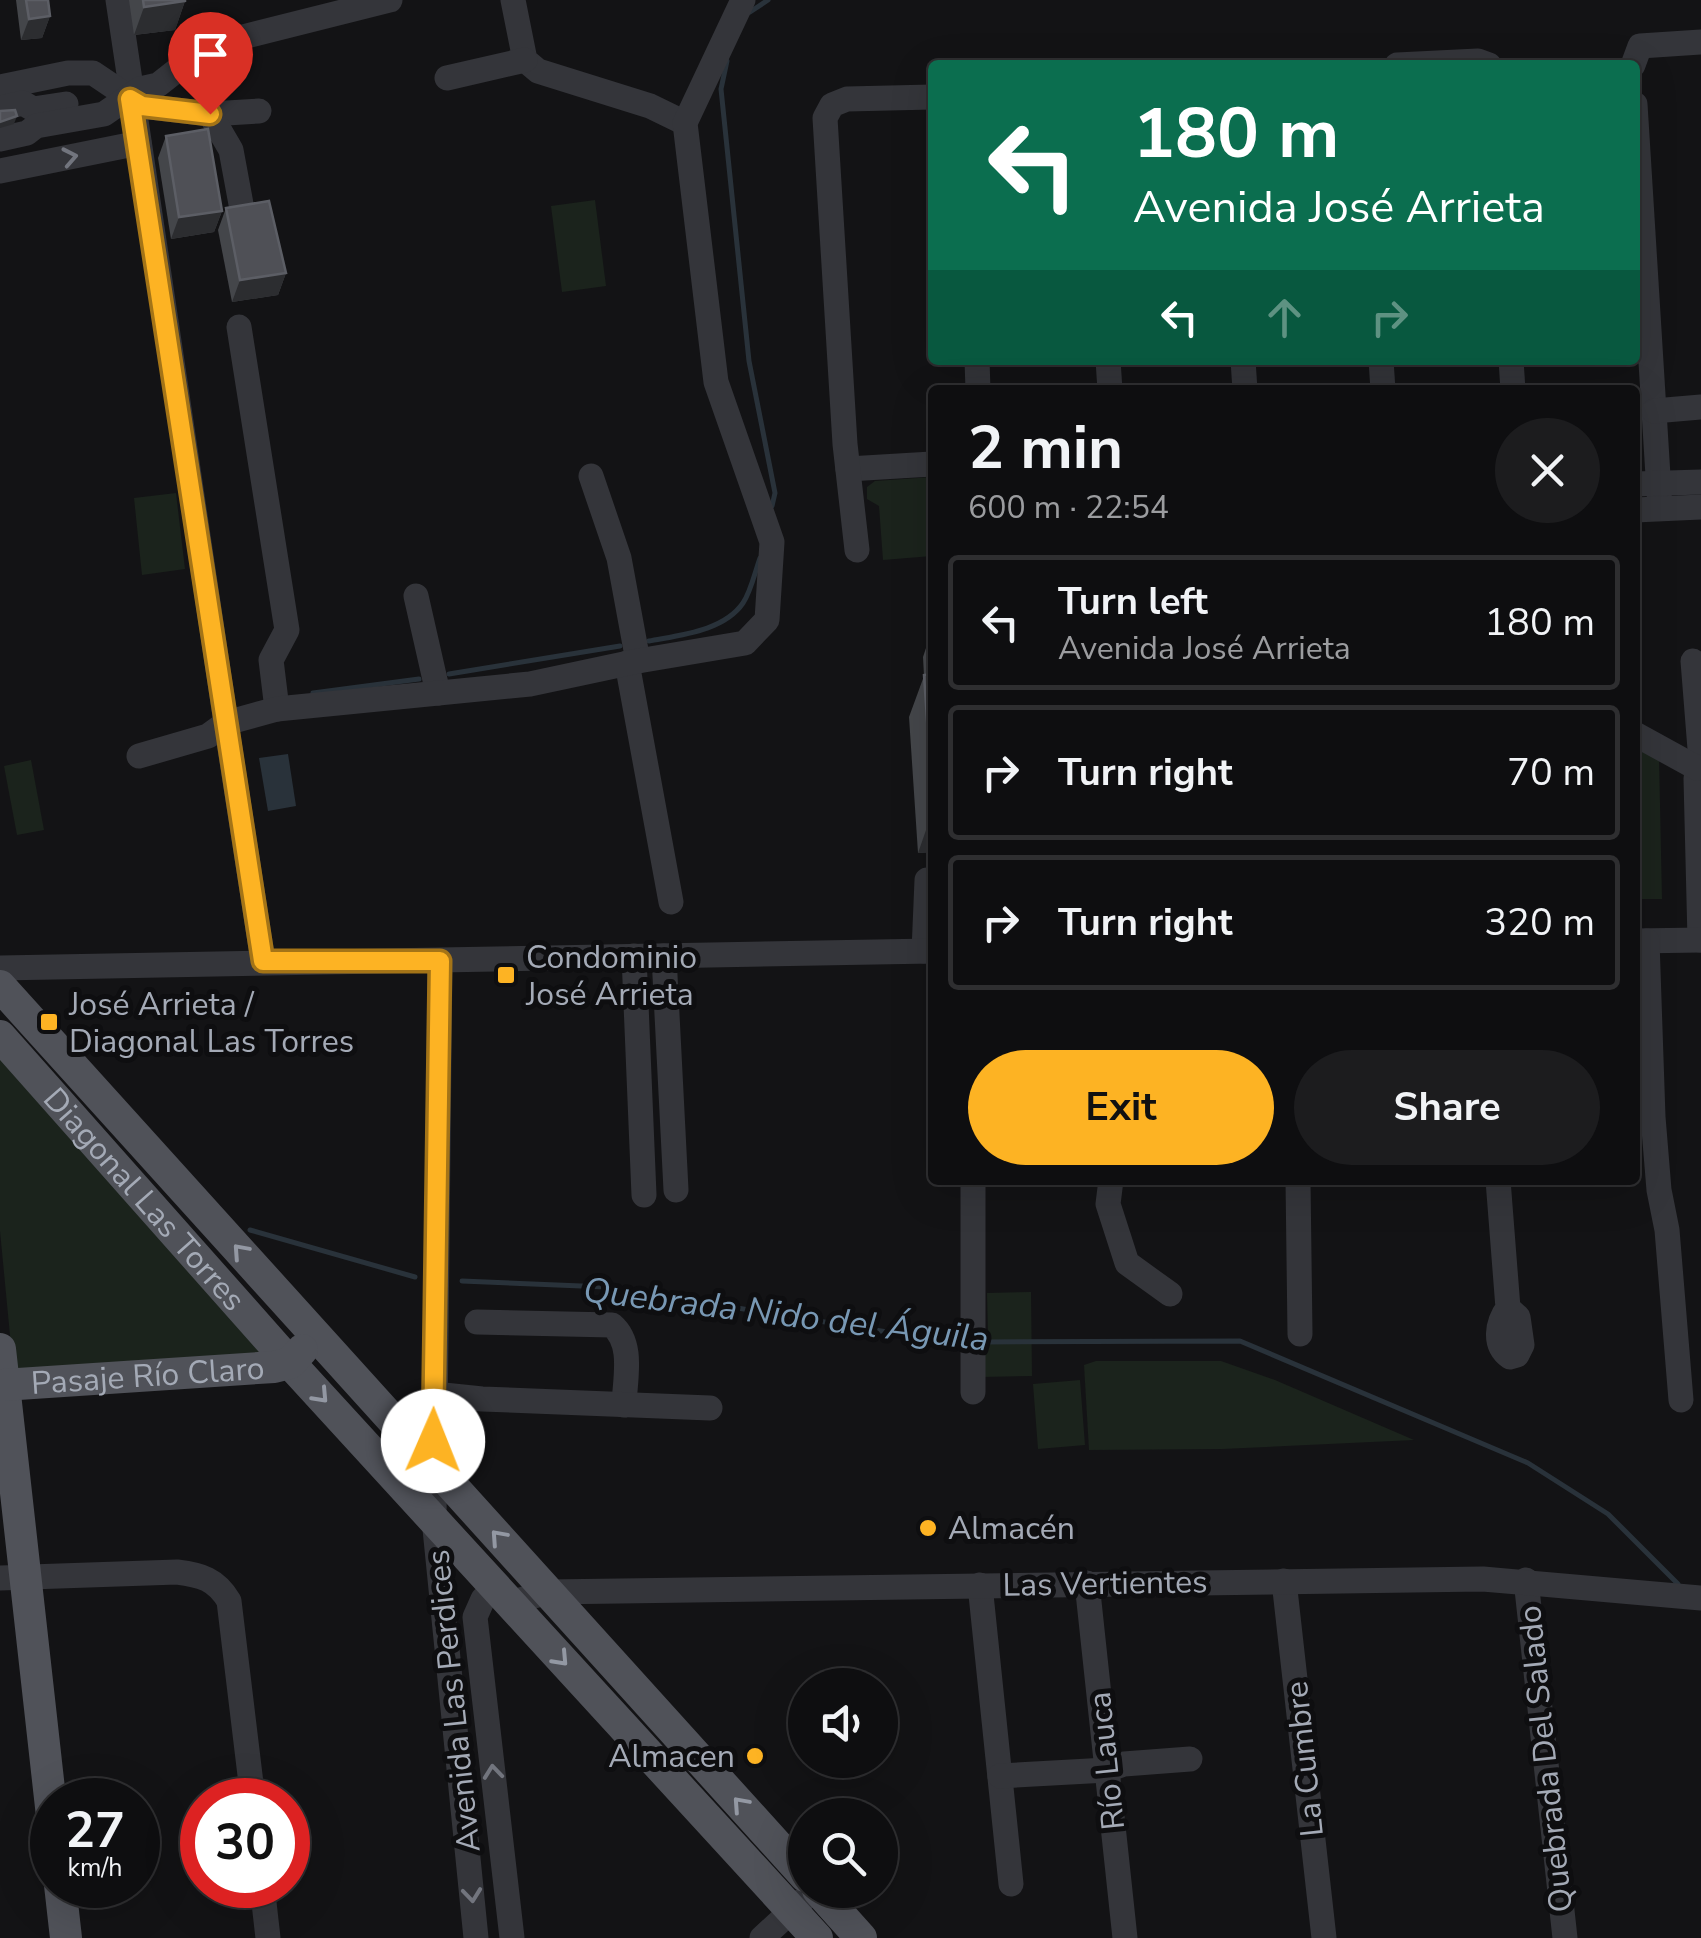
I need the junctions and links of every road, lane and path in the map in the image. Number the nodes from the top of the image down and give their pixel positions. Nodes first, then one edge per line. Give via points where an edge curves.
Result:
1 (118, 0) edge
2 (390, 0) edge
3 (513, 0) edge
4 (742, 0) edge
5 (1701, 42) edge
6 (125, 58) junction
7 (524, 60) junction
8 (1634, 60) edge
9 (93, 73) junction
10 (448, 78) dead end
11 (0, 87) edge
12 (160, 96) junction
13 (928, 97) edge
14 (130, 99) junction
15 (0, 108) edge
16 (260, 111) dead end
17 (210, 114) junction
18 (35, 117) junction
19 (686, 123) junction
20 (0, 139) edge
21 (138, 143) junction
22 (0, 171) edge
23 (1640, 185) edge
24 (241, 204) edge
25 (240, 327) dead end
26 (1701, 408) edge
27 (1654, 411) junction
28 (928, 464) edge
29 (848, 469) junction
30 (591, 476) dead end
31 (1701, 482) edge
32 (1647, 496) edge
33 (1701, 507) edge
34 (857, 550) dead end
35 (416, 596) dead end
36 (1693, 661) dead end
37 (633, 662) junction
38 (438, 693) junction
39 (277, 709) junction
40 (226, 723) junction
41 (1640, 737) edge
42 (140, 756) dead end
43 (1696, 768) junction
44 (671, 902) dead end
45 (1700, 940) edge
46 (1641, 941) edge
47 (928, 951) edge
48 (634, 956) junction
49 (664, 956) junction
50 (263, 961) junction
51 (440, 961) junction
52 (0, 968) edge
53 (0, 986) edge
54 (0, 1036) edge
55 (973, 1185) edge
56 (1110, 1185) edge
57 (1298, 1185) edge
58 (1498, 1185) edge
59 (676, 1190) dead end
60 (644, 1195) dead end
61 (1170, 1294) dead end
62 (1508, 1308) dead end
63 (478, 1322) dead end
64 (305, 1323) junction
65 (1300, 1334) dead end
66 (0, 1349) edge
67 (290, 1363) junction
68 (974, 1392) dead end
69 (434, 1394) junction
70 (3, 1396) edge
71 (1681, 1400) dead end
72 (624, 1405) junction
73 (710, 1408) dead end
74 (433, 1465) junction
75 (434, 1519) junction
76 (13, 1578) edge
77 (1526, 1580) junction
78 (1284, 1581) junction
79 (1087, 1583) junction
80 (980, 1585) junction
81 (548, 1592) junction
82 (502, 1595) junction
83 (1701, 1598) edge
84 (1190, 1759) dead end
85 (1107, 1770) junction
86 (1000, 1776) junction
87 (46, 1778) edge
88 (250, 1778) edge
89 (788, 1857) edge
90 (788, 1877) edge
91 (1011, 1884) dead end
92 (63, 1908) edge
93 (265, 1908) edge
94 (796, 1908) edge
95 (810, 1908) edge
96 (822, 1908) edge
97 (66, 1938) edge
98 (268, 1938) edge
99 (476, 1938) edge
100 (512, 1938) edge
101 (762, 1938) edge
102 (817, 1938) edge
103 (861, 1938) edge
104 (1125, 1938) edge
105 (1324, 1938) edge
106 (1565, 1938) edge

1 - 6 street
2 - 12 street via 222,42 190,58
3 - 7 street
4 - 19 street
5 - 8 street via 1640,46
6 - 9 street
6 - 14 street
7 - 10 street
7 - 19 street via 538,71
9 - 11 street
9 - 14 street
12 - 14 street via 140,89
12 - 17 street
13 - 29 street via 847,99 832,105 825,118
14 - 18 street via 104,114
14 - 21 street
15 - 18 street via 23,103
16 - 17 street
17 - 24 street via 232,150
18 - 20 street via 28,132
19 - 37 street via 716,382 772,542 768,620 745,643
22 -> 21 street
21 - 40 street
23 - 27 street
25 - 39 street via 287,630 271,660
26 - 27 street
27 - 32 street
28 - 29 street
29 - 34 street
30 - 37 street via 619,558
31 - 32 street
32 - 33 street
35 - 38 street
36 - 43 street
37 - 38 street via 530,684
37 - 44 street
38 - 39 street
39 - 40 street
40 - 42 street via 208,736
40 - 50 street
41 - 43 street
43 - 45 street
45 - 46 street
46 - 71 street
47 - 49 street
48 - 49 street
48 - 51 street
48 - 60 street
49 - 59 street
50 - 51 street
50 - 52 street
51 - 69 street, Avenida Las Perdices
64 -> 53 main road, Diagonal Las Torres
54 - 67 main road, Diagonal Las Torres
55 - 68 street
56 - 61 street via 1108,1204 1127,1263
57 - 65 street
58 - 62 street
63 - 72 street via 612,1325 626,1347
64 - 67 main road via 304,1344
64 - 74 main road, Diagonal Las Torres
66 - 70 main road
67 - 70 main road, Pasaje Río Claro
67 -> 75 main road, Diagonal Las Torres
69 - 72 street
69 - 74 street, Avenida Las Perdices
70 - 76 main road
72 - 73 street
74 - 75 street, Avenida Las Perdices
81 -> 74 main road, Diagonal Las Torres
75 - 82 main road, Diagonal Las Torres
75 -> 99 street, Avenida Las Perdices
76 - 87 main road
76 - 88 street via 177,1572 214,1580 229,1601
77 - 78 street, Las Vertientes
77 - 83 street, Las Vertientes
77 - 106 street, Quebrada Del Salado
78 - 79 street, Las Vertientes
78 - 105 street, La Cumbre
79 - 80 street, Las Vertientes
79 - 85 street, Río Lauca
80 - 81 street, Las Vertientes
80 - 86 street
81 - 82 street, Las Vertientes
89 -> 81 main road, Diagonal Las Torres
82 -> 90 main road, Diagonal Las Torres
100 -> 82 street, Avenida Las Perdices via 475,1617 483,1599
84 - 85 street
85 - 86 street
85 - 104 street, Río Lauca
86 - 91 street
92 - 97 main road
93 - 98 street
94 - 101 street
95 - 102 main road, Diagonal Las Torres
96 - 103 main road, Diagonal Las Torres

